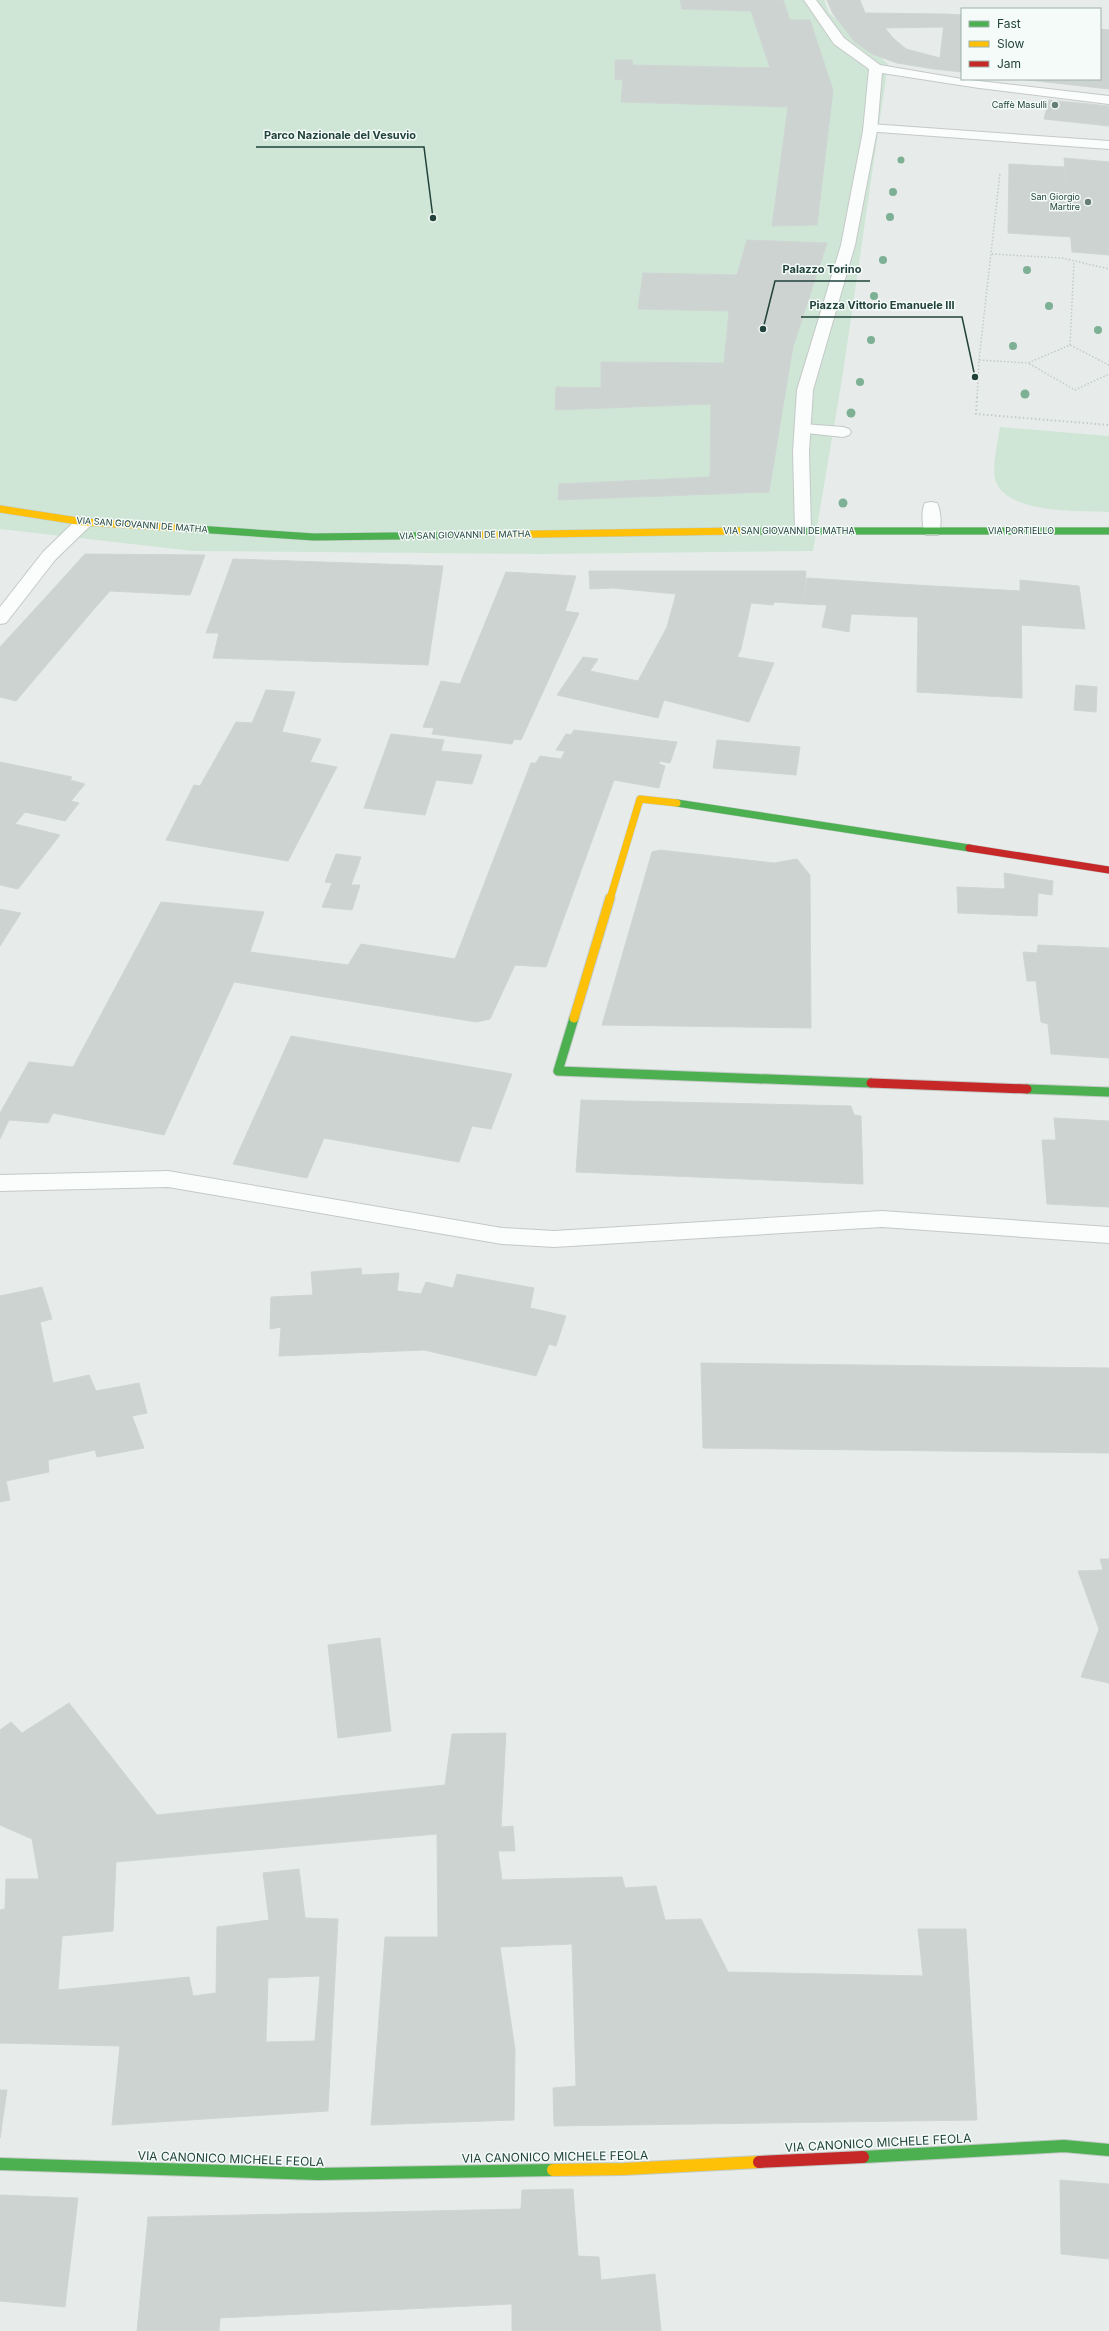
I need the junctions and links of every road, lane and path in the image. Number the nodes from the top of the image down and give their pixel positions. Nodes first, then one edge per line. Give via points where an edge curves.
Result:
1 (810, 0) edge
2 (876, 68) junction
3 (1109, 100) edge
4 (870, 128) junction
5 (1003, 138) junction
6 (1109, 145) edge
7 (992, 254) junction
8 (1074, 261) junction
9 (1109, 269) edge
10 (1070, 345) junction
11 (979, 360) junction
12 (1028, 363) junction
13 (1109, 365) edge
14 (1109, 374) edge
15 (1109, 425) edge
16 (803, 429) junction
17 (843, 432) dead end
18 (931, 507) dead end
19 (0, 509) edge
20 (84, 522) junction
21 (802, 530) junction
22 (932, 531) junction
23 (1109, 531) edge
24 (0, 619) edge
25 (1109, 870) edge
26 (1109, 1092) edge
27 (0, 1183) edge
28 (1109, 1235) edge
29 (1109, 2150) edge
30 (0, 2164) edge

1 - 2 street via 839,41
2 - 3 street
2 - 4 street
4 - 5 street
4 - 16 street via 848,245 805,390
5 - 6 street
5 - 7 path
7 - 8 path
7 - 11 path
8 - 9 path
8 - 10 path
10 - 12 path
10 - 13 path
11 - 12 path
11 - 15 path via 976,414
12 - 14 path via 1075,390
16 - 17 street
16 - 21 street
18 - 22 street
19 - 20 street, VIA SAN GIOVANNI DE MATHA
20 - 21 street, VIA SAN GIOVANNI DE MATHA via 314,537
20 - 24 street via 49,556
21 - 22 street, VIA SAN GIOVANNI DE MATHA
22 - 23 street, VIA PORTIELLO
25 - 26 street via 702,806 640,799 558,1071
27 - 28 street via 168,1179 502,1236 554,1239 882,1219
29 - 30 street, VIA CANONICO MICHELE FEOLA via 1064,2146 624,2169 318,2174

